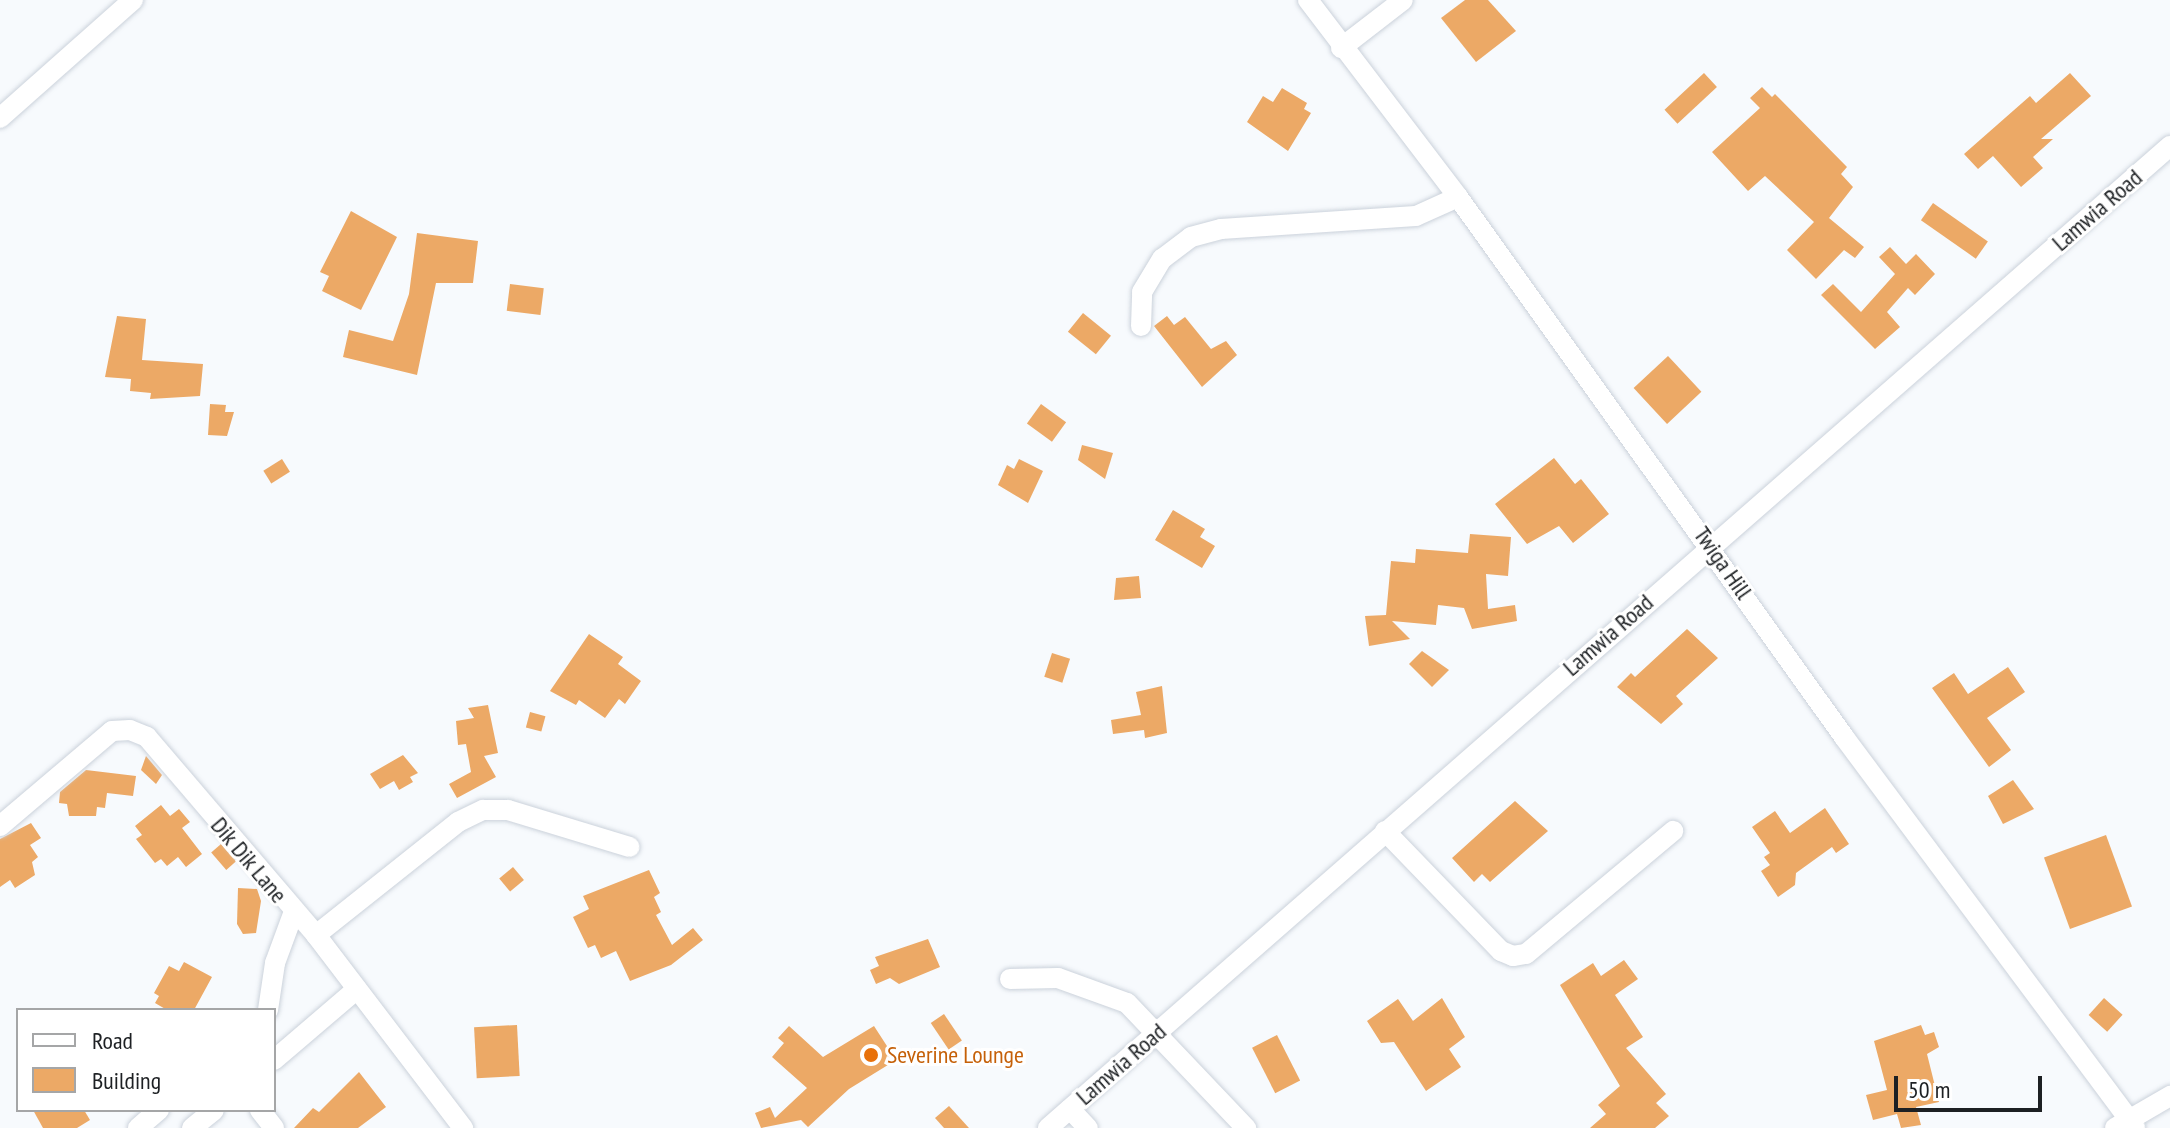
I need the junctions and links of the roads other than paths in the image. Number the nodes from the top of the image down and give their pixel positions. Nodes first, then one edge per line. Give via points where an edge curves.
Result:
1 (133, 0) edge
2 (1308, 0) edge
3 (1403, 0) edge
4 (1341, 48) junction
5 (0, 118) edge
6 (2170, 146) edge
7 (1458, 197) junction
8 (1141, 326) dead end
9 (1711, 544) junction
10 (0, 826) edge
11 (1385, 831) junction
12 (1673, 831) dead end
13 (630, 847) dead end
14 (293, 914) junction
15 (316, 935) junction
16 (1010, 979) dead end
17 (357, 989) junction
18 (268, 1008) edge
19 (1157, 1033) junction
20 (276, 1058) edge
21 (2170, 1096) edge
22 (1070, 1109) junction
23 (157, 1112) edge
24 (212, 1112) edge
25 (262, 1112) edge
26 (2126, 1124) edge
27 (138, 1128) edge
28 (192, 1128) edge
29 (274, 1128) edge
30 (463, 1128) edge
31 (1048, 1128) edge
32 (1088, 1128) edge
33 (1246, 1128) edge

1 - 5 street
2 - 4 street, Twiga Hill
3 - 4 street
4 - 7 street, Twiga Hill
6 - 9 street, Lamwia Road
7 - 8 street via 1416,216 1221,229 1191,237 1162,259 1142,292
7 - 9 street, Twiga Hill
9 - 11 street, Lamwia Road
9 - 26 street, Twiga Hill via 1844,737
10 - 14 street, Dik Dik Lane via 112,731 130,730 147,737
11 - 12 street via 1501,951 1513,956 1526,954
11 - 19 street, Lamwia Road
13 - 15 street via 508,810 483,810 458,822
14 - 15 street, Dik Dik Lane
14 - 18 street via 275,963
15 - 17 street, Dik Dik Lane
16 - 19 street via 1058,978 1096,990 1127,1003
17 - 20 street
17 - 30 street, Dik Dik Lane
19 - 22 street, Lamwia Road
19 - 33 street
21 - 26 street
22 - 31 street, Lamwia Road
22 - 32 street
23 - 27 street
24 - 28 street
25 - 29 street

